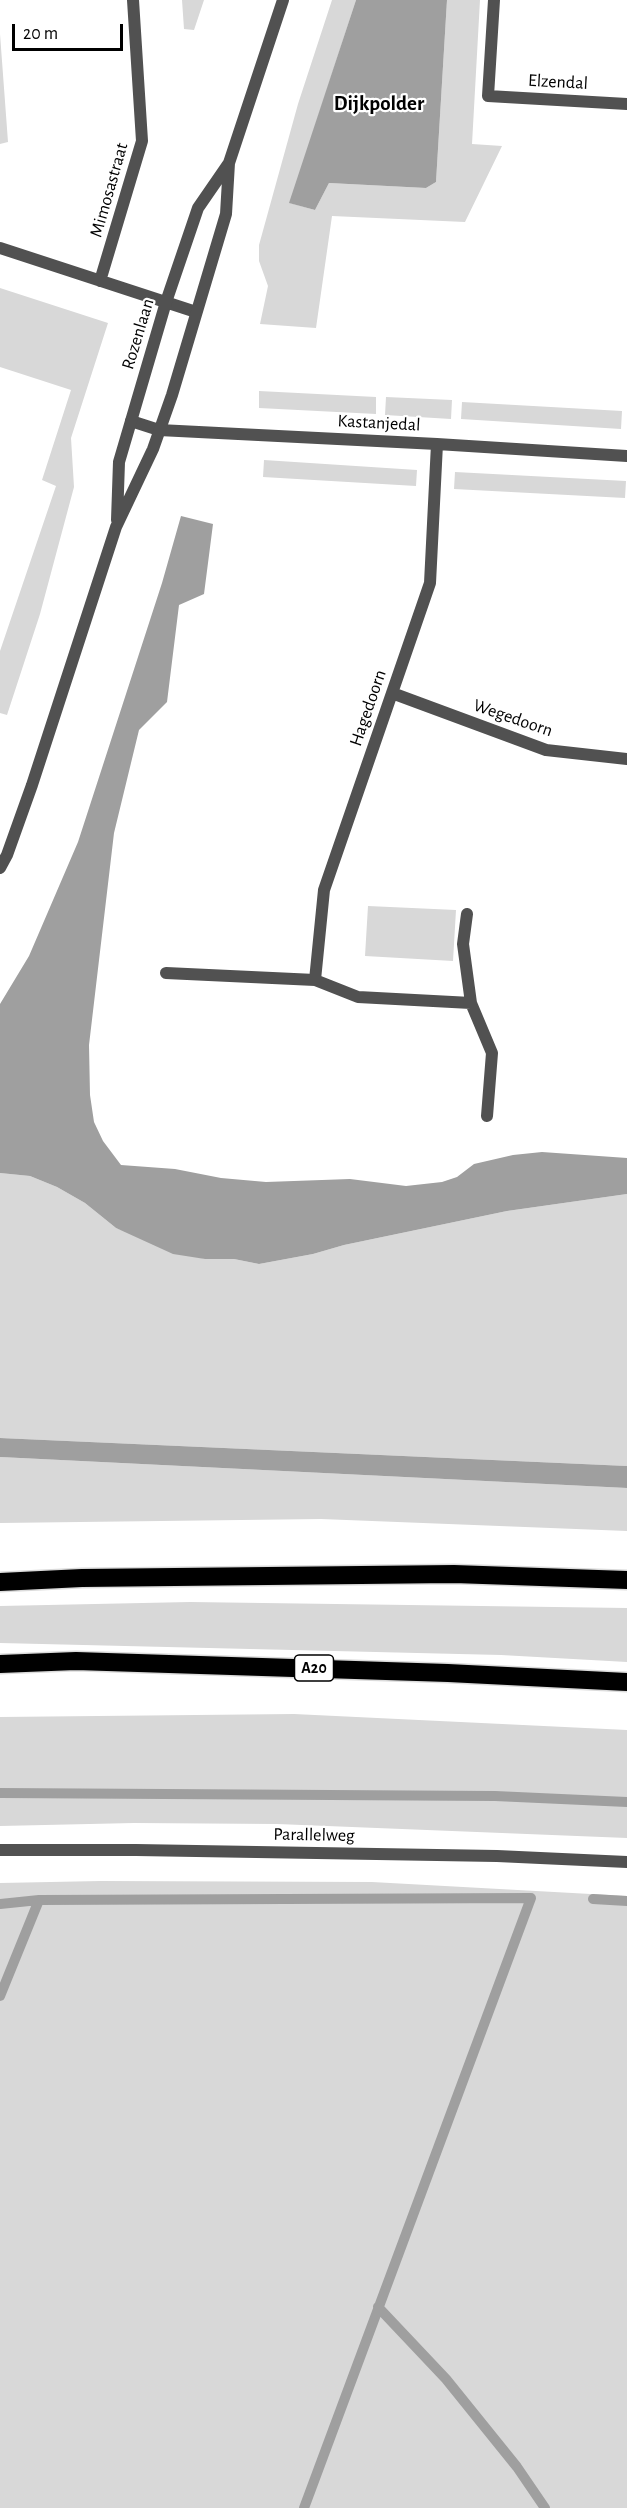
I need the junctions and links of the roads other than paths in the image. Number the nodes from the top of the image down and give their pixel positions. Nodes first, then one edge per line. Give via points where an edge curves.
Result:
1 (134, 0) edge
2 (283, 0) edge
3 (494, 0) edge
4 (627, 104) edge
5 (229, 163) junction
6 (0, 248) edge
7 (100, 281) junction
8 (166, 302) junction
9 (196, 312) junction
10 (131, 421) junction
11 (159, 430) junction
12 (437, 444) junction
13 (627, 456) edge
14 (116, 527) junction
15 (392, 693) junction
16 (627, 759) edge
17 (0, 868) edge
18 (467, 914) dead end
19 (166, 974) dead end
20 (315, 980) junction
21 (471, 1003) junction
22 (488, 1116) dead end
23 (627, 1580) edge
24 (0, 1582) edge
25 (0, 1664) edge
26 (627, 1682) edge
27 (0, 1851) edge
28 (627, 1862) edge

1 - 7 street, Mimosastraat via 142,141
2 - 5 street, Rozenlaan
3 - 4 street, Elzendal via 488,96
5 - 8 street, Rozenlaan via 198,208
5 - 9 street, Rozenlaan via 226,214
6 - 7 street
7 - 8 street
8 - 9 street
8 - 10 street, Rozenlaan
9 - 11 street, Rozenlaan
10 - 11 street, Kastanjedal
10 - 14 street, Rozenlaan via 119,462
11 - 12 street, Kastanjedal
11 - 14 street, Rozenlaan
12 - 13 street, Kastanjedal
12 - 15 street, Hagedoorn via 430,583
14 - 17 street, Rozenlaan via 32,785
15 - 16 street, Wegedoorn via 546,750
15 - 20 street, Hagedoorn via 324,890
18 - 21 street via 463,944
19 - 20 street
20 - 21 street via 358,997
21 - 22 street via 492,1053
23 - 24 highway via 442,1575
25 - 26 highway, A20 via 76,1661
27 - 28 street, Parallelweg via 474,1855

